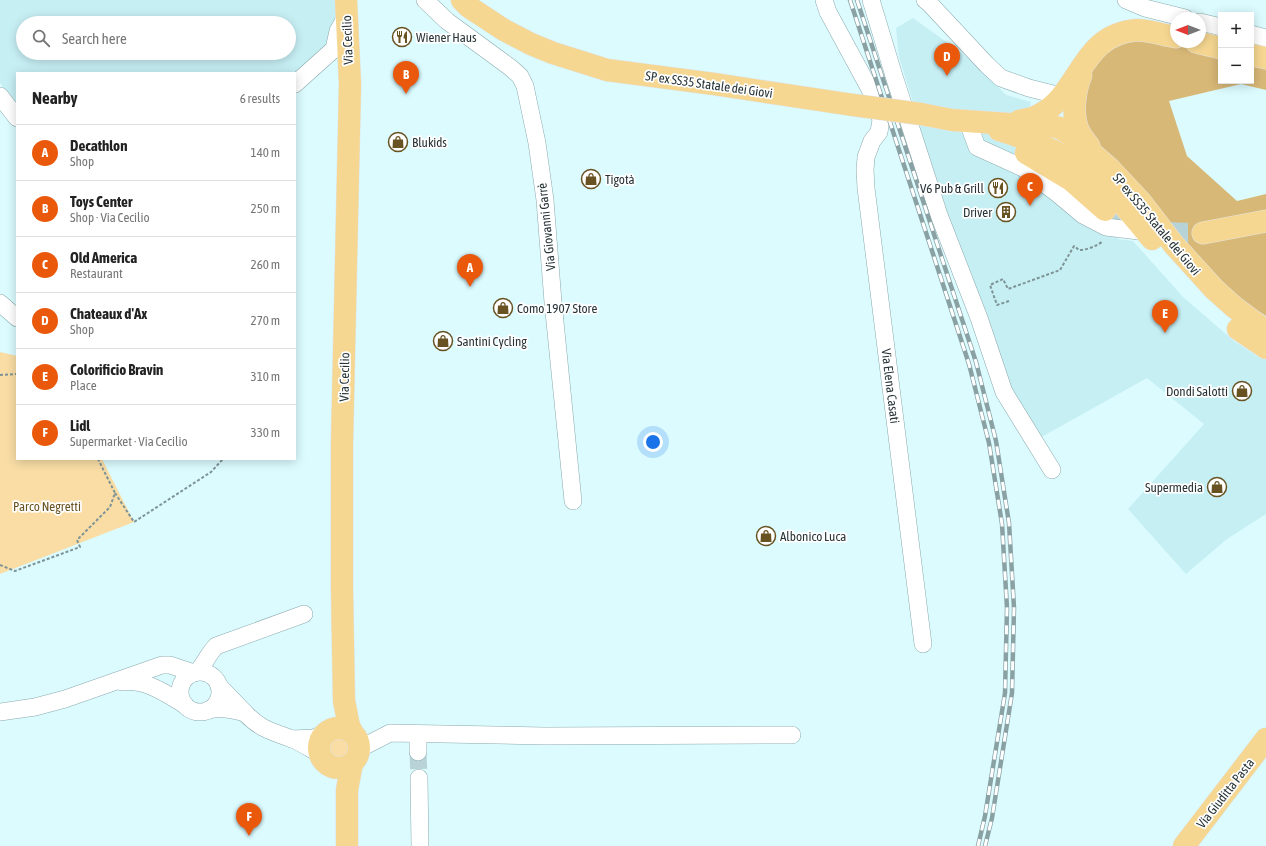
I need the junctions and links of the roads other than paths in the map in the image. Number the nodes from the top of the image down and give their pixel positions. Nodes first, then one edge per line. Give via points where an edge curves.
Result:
1 (426, 0) edge
2 (462, 0) edge
3 (824, 0) edge
4 (871, 0) edge
5 (925, 0) edge
6 (1126, 0) edge
7 (349, 6) edge
8 (1170, 14) edge
9 (1206, 23) edge
10 (1218, 26) edge
11 (1254, 35) edge
12 (1170, 36) edge
13 (1266, 38) edge
14 (1206, 44) edge
15 (1218, 47) edge
16 (1254, 56) edge
17 (1266, 58) edge
18 (1084, 64) junction
19 (317, 66) junction
20 (349, 74) junction
21 (296, 83) edge
22 (0, 96) edge
23 (1061, 96) junction
24 (16, 117) edge
25 (1009, 124) junction
26 (1047, 125) junction
27 (968, 129) junction
28 (1074, 162) junction
29 (1110, 169) junction
30 (1106, 219) junction
31 (1266, 221) edge
32 (1154, 230) junction
33 (1203, 233) tunnel mouth
34 (0, 303) edge
35 (16, 317) edge
36 (1266, 330) edge
37 (1266, 348) edge
38 (1052, 470) dead end
39 (573, 501) dead end
40 (304, 614) dead end
41 (231, 640) junction
42 (923, 644) dead end
43 (196, 673) junction
44 (116, 682) junction
45 (217, 683) junction
46 (185, 705) junction
47 (208, 710) junction
48 (0, 712) edge
49 (245, 713) junction
50 (418, 734) junction
51 (792, 735) dead end
52 (292, 739) junction
53 (1266, 739) edge
54 (346, 740) junction
55 (418, 752) tunnel mouth
56 (325, 760) junction
57 (419, 778) tunnel mouth
58 (347, 812) junction
59 (347, 846) edge
60 (420, 846) edge
61 (1184, 846) edge

1 - 39 street, Via Giovanni Garrè via 447,21 511,68 520,76 525,86 545,200
2 - 27 main road, SP ex SS35 Statale dei Giovi, bridge via 504,30 531,44 607,70 921,114
3 - 42 street, Via Elena Casati via 873,95 881,120 879,132 872,141 866,157 866,188
4 - 38 street via 939,215 979,318 1004,392
5 - 23 street via 1001,78
6 - 8 street
7 - 19 street via 338,31 334,49
7 - 20 main road, Via Cecilio
9 - 10 street
11 - 13 street
12 - 18 main road via 1137,30 1110,37 1099,44
14 - 15 main road
16 - 17 main road
18 - 23 main road
18 - 29 main road via 1075,100 1077,128 1083,139
19 - 20 street via 332,66
19 - 21 street
20 - 54 main road, Via Cecilio via 342,443
22 - 24 street
23 - 25 main road via 1037,116
23 - 26 main road
25 - 26 main road, SP ex SS35 Statale dei Giovi
25 - 27 main road, SP ex SS35 Statale dei Giovi
26 - 28 main road via 1054,141
26 - 29 main road, SP ex SS35 Statale dei Giovi via 1060,128 1072,136
27 - 28 main road, SP ex SS35 Statale dei Giovi via 1020,137 1040,144
27 - 30 street via 1083,215
27 - 30 main road via 1024,152 1071,180
28 - 32 main road, SP ex SS35 Statale dei Giovi
29 - 32 main road, SP ex SS35 Statale dei Giovi via 1140,201
30 - 32 street
31 - 33 main road
32 - 36 main road, SP ex SS35 Statale dei Giovi via 1234,307
32 - 37 main road, SP ex SS35 Statale dei Giovi via 1206,300
34 - 35 street
40 - 41 street
41 - 43 street via 216,646
41 - 45 street via 218,651 214,659 213,672
43 - 44 street via 162,665
43 - 45 street via 204,672
43 - 46 street via 185,678 182,684 180,690
44 - 46 street via 141,682 159,689
44 - 48 street via 35,707
45 - 47 street via 218,698
45 - 49 street
46 - 47 street via 199,712
47 - 49 street via 234,709
49 - 52 street via 253,722 269,731
50 - 51 street
50 - 54 street via 390,733
50 - 55 street
52 - 54 street
52 - 56 street
53 - 61 main road, Via Giuditta Pasta
54 - 56 main road via 321,739
54 - 56 main road via 344,767 334,767
54 - 58 main road, Via Cecilio
56 - 58 main road, Via Cecilio via 339,787
57 - 60 street
58 - 59 main road, Via Cecilio

